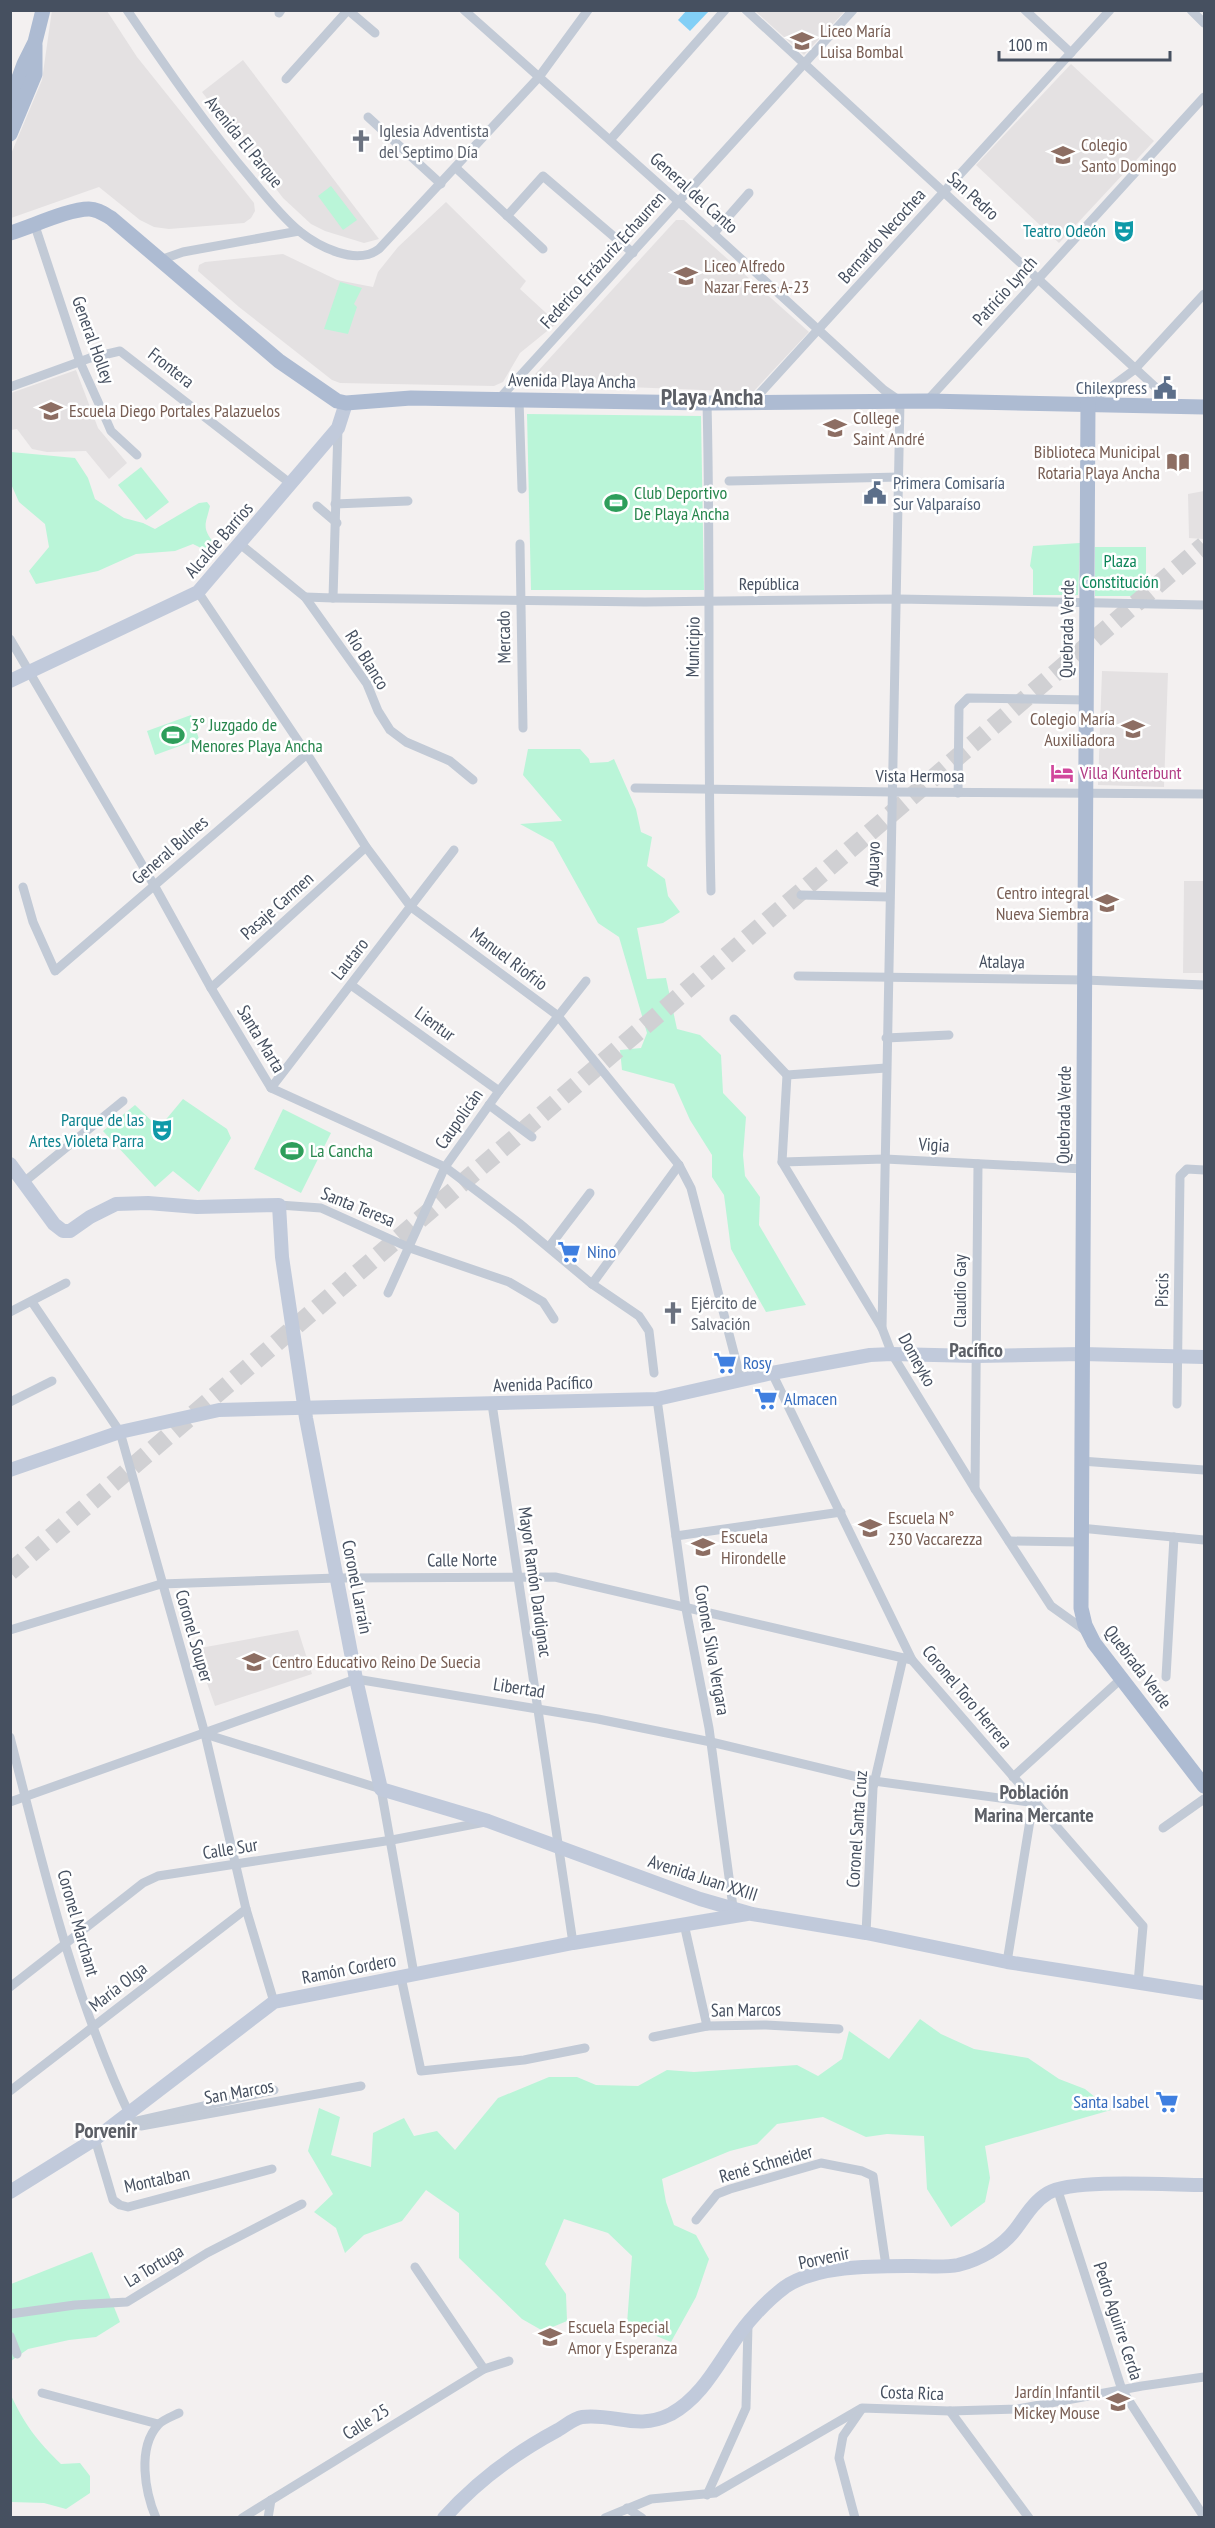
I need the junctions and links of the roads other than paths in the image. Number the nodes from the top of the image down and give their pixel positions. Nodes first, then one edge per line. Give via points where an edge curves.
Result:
1 (44, 10) edge
2 (127, 10) edge
3 (333, 10) edge
4 (464, 10) edge
5 (588, 10) edge
6 (725, 10) edge
7 (746, 10) edge
8 (853, 10) edge
9 (1025, 10) edge
10 (1110, 10) edge
11 (1191, 10) edge
12 (346, 13) edge
13 (1204, 23) edge
14 (375, 33) dead end
15 (35, 42) junction
16 (1071, 52) junction
17 (804, 64) junction
18 (539, 77) junction
19 (286, 80) dead end
20 (1204, 97) edge
21 (10, 102) edge
22 (368, 117) dead end
23 (10, 134) edge
24 (609, 140) junction
25 (456, 168) junction
26 (441, 184) junction
27 (944, 192) junction
28 (749, 193) dead end
29 (679, 202) junction
30 (507, 216) junction
31 (35, 226) junction
32 (299, 231) junction
33 (10, 233) edge
34 (714, 233) junction
35 (543, 249) dead end
36 (633, 253) junction
37 (160, 260) junction
38 (1039, 278) junction
39 (1204, 294) edge
40 (819, 329) junction
41 (80, 362) junction
42 (1134, 370) junction
43 (10, 387) edge
44 (499, 399) junction
45 (519, 400) junction
46 (900, 401) junction
47 (927, 401) junction
48 (346, 403) junction
49 (708, 403) junction
50 (751, 403) junction
51 (1088, 404) junction
52 (1177, 407) junction
53 (1204, 407) edge
54 (338, 428) junction
55 (137, 455) dead end
56 (899, 477) junction
57 (729, 482) dead end
58 (291, 484) junction
59 (522, 489) dead end
60 (408, 501) dead end
61 (335, 504) junction
62 (317, 507) dead end
63 (337, 523) junction
64 (240, 544) junction
65 (520, 544) dead end
66 (198, 592) junction
67 (305, 597) junction
68 (333, 598) junction
69 (898, 599) junction
70 (520, 600) junction
71 (710, 600) junction
72 (1087, 602) junction
73 (1204, 605) edge
74 (10, 639) edge
75 (30, 672) junction
76 (10, 681) edge
77 (1086, 700) junction
78 (523, 728) dead end
79 (307, 754) junction
80 (472, 780) dead end
81 (635, 788) dead end
82 (708, 789) junction
83 (892, 792) junction
84 (958, 793) junction
85 (1085, 794) junction
86 (1204, 794) edge
87 (366, 847) junction
88 (454, 850) dead end
89 (154, 885) junction
90 (23, 886) dead end
91 (711, 891) dead end
92 (801, 895) dead end
93 (889, 897) junction
94 (411, 907) junction
95 (798, 976) dead end
96 (888, 977) junction
97 (1085, 980) junction
98 (586, 981) dead end
99 (351, 985) junction
100 (1204, 985) edge
101 (211, 988) junction
102 (557, 1015) junction
103 (734, 1019) dead end
104 (949, 1035) dead end
105 (886, 1038) junction
106 (886, 1068) junction
107 (787, 1075) junction
108 (271, 1088) junction
109 (499, 1091) junction
110 (123, 1101) dead end
111 (489, 1105) junction
112 (532, 1137) dead end
113 (885, 1159) junction
114 (782, 1162) junction
115 (10, 1164) edge
116 (978, 1164) junction
117 (679, 1165) junction
118 (445, 1167) junction
119 (1083, 1169) junction
120 (1204, 1170) edge
121 (24, 1182) junction
122 (590, 1193) dead end
123 (279, 1205) junction
124 (549, 1247) junction
125 (410, 1248) junction
126 (66, 1283) dead end
127 (592, 1284) junction
128 (388, 1293) dead end
129 (32, 1302) junction
130 (10, 1312) edge
131 (554, 1319) dead end
132 (882, 1328) junction
133 (1082, 1353) junction
134 (892, 1354) junction
135 (976, 1356) junction
136 (1177, 1357) junction
137 (1204, 1357) edge
138 (654, 1373) dead end
139 (772, 1373) junction
140 (741, 1380) junction
141 (52, 1381) dead end
142 (657, 1399) junction
143 (10, 1402) edge
144 (492, 1404) junction
145 (1177, 1404) dead end
146 (306, 1407) junction
147 (120, 1432) junction
148 (1081, 1461) junction
149 (10, 1470) edge
150 (1204, 1470) edge
151 (975, 1489) junction
152 (841, 1512) junction
153 (1080, 1535) junction
154 (676, 1536) junction
155 (1174, 1537) junction
156 (1204, 1540) edge
157 (1009, 1541) junction
158 (518, 1576) junction
159 (336, 1578) junction
160 (161, 1584) junction
161 (686, 1609) junction
162 (10, 1630) edge
163 (1088, 1633) junction
164 (908, 1659) junction
165 (1167, 1677) dead end
166 (356, 1679) junction
167 (1121, 1679) junction
168 (537, 1708) junction
169 (205, 1734) junction
170 (10, 1737) edge
171 (711, 1742) junction
172 (1013, 1777) junction
173 (874, 1781) junction
174 (1204, 1786) edge
175 (381, 1789) junction
176 (26, 1797) junction
177 (1204, 1799) edge
178 (10, 1802) edge
179 (1035, 1802) junction
180 (488, 1821) junction
181 (1163, 1828) dead end
182 (392, 1840) junction
183 (558, 1847) junction
184 (237, 1864) junction
185 (733, 1907) junction
186 (246, 1909) junction
187 (752, 1914) junction
188 (684, 1924) junction
189 (866, 1933) junction
190 (64, 1943) junction
191 (573, 1943) junction
192 (1007, 1962) junction
193 (407, 1975) junction
194 (1138, 1983) junction
195 (10, 1987) edge
196 (1204, 1994) edge
197 (274, 2002) junction
198 (707, 2026) junction
199 (93, 2028) junction
200 (839, 2029) dead end
201 (653, 2037) dead end
202 (585, 2048) dead end
203 (361, 2086) dead end
204 (274, 2090) dead end
205 (10, 2091) edge
206 (131, 2118) junction
207 (95, 2139) junction
208 (272, 2169) dead end
209 (1204, 2185) edge
210 (13, 2187) edge
211 (1057, 2188) junction
212 (302, 2204) dead end
213 (696, 2220) dead end
214 (886, 2266) junction
215 (416, 2267) dead end
216 (10, 2314) edge
217 (748, 2325) junction
218 (10, 2336) edge
219 (17, 2354) dead end
220 (509, 2361) dead end
221 (484, 2369) junction
222 (1204, 2377) edge
223 (1122, 2390) junction
224 (42, 2393) dead end
225 (862, 2408) junction
226 (950, 2411) junction
227 (179, 2413) dead end
228 (158, 2424) junction
229 (707, 2495) junction
230 (270, 2500) junction
231 (627, 2508) junction
232 (156, 2517) edge
233 (242, 2517) edge
234 (268, 2517) edge
235 (444, 2517) edge
236 (605, 2517) edge
237 (642, 2517) edge
238 (855, 2517) edge
239 (1029, 2517) edge
240 (1204, 2517) edge

1 - 15 main road
2 - 32 street, Avenida El Parque via 239,165
3 - 12 street
4 - 18 street, General del Canto
5 - 18 street
6 - 24 street
7 - 17 street, San Pedro
8 - 17 street, Federico Errázuriz Echaurren
9 - 16 street
10 - 16 street, Bernardo Necochea
11 - 13 street
12 - 14 street
12 - 19 street
15 - 21 main road
15 - 23 main road via 35,74
16 - 27 street, Bernardo Necochea
17 - 27 street, San Pedro
17 - 29 street, Federico Errázuriz Echaurren
18 - 24 street, General del Canto
18 - 25 street
20 - 38 street, Patricio Lynch
22 - 26 street
24 - 29 street, General del Canto
25 - 26 street
25 - 30 street
26 - 32 street, Avenida El Parque via 379,249 366,257 332,250
27 - 38 street, San Pedro
27 - 40 street, Bernardo Necochea
28 - 34 street
29 - 34 street, General del Canto
29 - 36 street, Federico Errázuriz Echaurren
30 - 35 street
30 - 36 street via 541,177 546,177
31 - 33 main road
31 - 37 main road via 89,209 100,212
31 - 41 street, General Holley
32 - 37 street via 183,252
34 - 40 street, General del Canto
36 - 44 street, Federico Errázuriz Echaurren
37 - 48 main road via 279,361
38 - 42 street, San Pedro
38 - 47 street, Patricio Lynch
39 - 42 street
40 - 46 street, General del Canto
40 - 50 street, Bernardo Necochea
41 - 43 street, Frontera
41 - 55 street, General Holley via 111,431
41 - 58 street, Frontera via 115,351 126,353
42 - 51 street
42 - 52 street, San Pedro
44 - 45 main road, Avenida Playa Ancha
44 - 48 main road, Avenida Playa Ancha via 411,398
45 - 49 main road, Avenida Playa Ancha
45 - 59 street
46 - 47 main road, Avenida Playa Ancha
46 - 50 main road, Avenida Playa Ancha
46 - 56 street, Aguayo
47 - 51 main road, Avenida Playa Ancha
48 - 54 street, Alcalde Barrios
49 - 50 main road, Avenida Playa Ancha
49 - 71 street, Municipio
51 - 52 main road, Avenida Playa Ancha
51 - 72 main road, Quebrada Verde
52 - 53 main road, Avenida Playa Ancha
54 - 58 street, Alcalde Barrios
54 - 61 street
56 - 57 street
56 - 69 street, Aguayo
58 - 64 street, Alcalde Barrios
60 - 61 street
61 - 63 street
62 - 63 street
63 - 68 street
64 - 66 street, Alcalde Barrios
64 - 67 street, Río Blanco
65 - 70 street, Mercado
66 - 75 street, Alcalde Barrios
66 - 79 street, Manuel Riofrio
67 - 68 street, República
67 - 80 street, Río Blanco via 366,684 390,730 406,742 450,760
68 - 70 street, República
69 - 71 street, República
69 - 72 street, República
69 - 83 street, Aguayo
70 - 71 street, República
70 - 78 street, Mercado
71 - 82 street, Municipio
72 - 73 street, República
72 - 77 main road, Quebrada Verde
74 - 75 street, Santa Marta
75 - 76 street, Alcalde Barrios
75 - 89 street, Santa Marta
77 - 84 street via 968,698 959,707
77 - 85 main road, Quebrada Verde
79 - 87 street, Manuel Riofrio
79 - 89 street, General Bulnes
81 - 82 street, Vista Hermosa
82 - 83 street, Vista Hermosa
82 - 91 street, Municipio
83 - 84 street, Vista Hermosa
83 - 93 street, Aguayo
84 - 85 street, Vista Hermosa
85 - 86 street, Vista Hermosa
85 - 97 main road, Quebrada Verde
87 - 94 street, Manuel Riofrio
87 - 101 street, Pasaje Carmen
88 - 94 street, Lautaro
89 - 90 street, General Bulnes via 55,971 33,922
89 - 101 street, Santa Marta
92 - 93 street
93 - 96 street, Aguayo
94 - 99 street, Lautaro
94 - 102 street, Manuel Riofrio
95 - 96 street, Atalaya
96 - 97 street, Atalaya
96 - 105 street, Aguayo
97 - 100 street, Atalaya
97 - 119 main road, Quebrada Verde
98 - 102 street, Caupolicán
99 - 108 street, Lautaro
99 - 109 street, Lientur
101 - 108 street, Santa Marta
102 - 109 street, Caupolicán
102 - 117 street, Manuel Riofrio
103 - 107 street
104 - 105 street
105 - 106 street, Aguayo
106 - 107 street
106 - 113 street, Aguayo
107 - 114 street
108 - 118 street, Santa Marta
109 - 111 street, Caupolicán
110 - 121 street
111 - 112 street
111 - 118 street, Caupolicán
113 - 114 street, Vigia
113 - 116 street, Vigia
113 - 132 street, Aguayo
114 - 132 street, Domeyko
115 - 121 street
116 - 119 street, Vigia
116 - 135 street, Claudio Gay
117 - 127 street
117 - 140 street, Manuel Riofrio via 691,1188
118 - 124 street, Santa Marta
118 - 125 street, Caupolicán
119 - 133 main road, Quebrada Verde
120 - 136 street, Piscis via 1187,1169 1180,1176
121 - 123 street, Santa Teresa via 63,1231 78,1227 116,1204
122 - 124 street
123 - 125 street, Santa Teresa via 321,1208
123 - 146 street, Coronel Larraín via 282,1257
124 - 127 street, Santa Marta
125 - 128 street, Caupolicán
125 - 131 street, Santa Teresa via 509,1282 543,1302
126 - 129 street
127 - 138 street, Santa Marta via 645,1322
129 - 130 street
129 - 147 street, Coronel Souper
132 - 134 street, Domeyko
133 - 135 street, Avenida Pacífico
133 - 136 street, Avenida Pacífico
133 - 148 main road, Quebrada Verde
134 - 135 street, Avenida Pacífico
134 - 139 street, Avenida Pacífico
134 - 151 street, Domeyko
135 - 151 street, Claudio Gay
136 - 137 street, Avenida Pacífico
136 - 145 street, Piscis
139 - 140 street, Avenida Pacífico
139 - 152 street, Coronel Toro Herrera
140 - 142 street, Avenida Pacífico
141 - 143 street
142 - 144 street, Avenida Pacífico
142 - 154 street, Coronel Silva Vergara
144 - 146 street, Avenida Pacífico
144 - 158 street, Mayor Ramón Dardignac
146 - 147 street, Avenida Pacífico via 219,1410
146 - 159 street, Coronel Larraín
147 - 149 street, Avenida Pacífico
147 - 160 street, Coronel Souper
148 - 150 street
148 - 153 main road, Quebrada Verde
151 - 157 street, Domeyko
152 - 154 street
152 - 164 street, Coronel Toro Herrera
153 - 155 street
153 - 157 street
153 - 163 main road, Quebrada Verde via 1081,1608
154 - 161 street, Coronel Silva Vergara
155 - 156 street
155 - 165 street
157 - 163 street, Domeyko via 1052,1606
158 - 159 street, Calle Norte
158 - 161 street, Calle Norte via 555,1577
158 - 168 street, Mayor Ramón Dardignac
159 - 160 street, Calle Norte
159 - 166 street, Coronel Larraín
160 - 162 street, Calle Norte
160 - 169 street, Coronel Souper
161 - 164 street, Calle Norte
161 - 171 street, Coronel Silva Vergara
163 - 167 main road, Quebrada Verde
164 - 172 street, Coronel Toro Herrera
164 - 173 street, Coronel Santa Cruz
166 - 168 street, Libertad
166 - 169 street, Libertad
166 - 175 street, Coronel Larraín
167 - 172 street
167 - 174 main road, Quebrada Verde
168 - 171 street, Libertad
168 - 183 street, Mayor Ramón Dardignac
169 - 175 street, Avenida Juan XXIII
169 - 176 street, Libertad
169 - 184 street, Coronel Souper
170 - 176 street, Coronel Marchant
171 - 173 street, Libertad
171 - 185 street, Coronel Silva Vergara
172 - 179 street, Coronel Toro Herrera
173 - 179 street, Libertad
173 - 189 street, Coronel Santa Cruz
175 - 180 street, Avenida Juan XXIII
175 - 182 street, Coronel Larraín
176 - 178 street, Libertad
176 - 190 street, Coronel Marchant
177 - 181 street
179 - 192 street
179 - 194 street, Coronel Toro Herrera via 1143,1926
180 - 182 street, Calle Sur
180 - 183 street, Avenida Juan XXIII
182 - 184 street, Calle Sur
182 - 193 street, Coronel Larraín
183 - 185 street, Avenida Juan XXIII via 700,1899
183 - 191 street, Mayor Ramón Dardignac
184 - 186 street, Coronel Souper
184 - 190 street, Calle Sur via 158,1876 143,1882
185 - 187 street, Avenida Juan XXIII
186 - 197 street, Coronel Souper
186 - 199 street, María Olga
187 - 188 street, Ramón Cordero
187 - 189 street, Avenida Juan XXIII
188 - 191 street, Ramón Cordero
188 - 198 street
189 - 192 street, Avenida Juan XXIII
190 - 195 street, Calle Sur
190 - 199 street, Coronel Marchant
191 - 193 street, Ramón Cordero
192 - 194 street, Avenida Juan XXIII
193 - 197 street, Ramón Cordero
193 - 202 street, Coronel Larraín via 421,2071 524,2060
194 - 196 street, Avenida Juan XXIII
197 - 206 street, Ramón Cordero
198 - 200 street, San Marcos
198 - 201 street, San Marcos
199 - 205 street, María Olga
199 - 206 street, Coronel Marchant
203 - 206 street, San Marcos via 141,2126
204 - 206 street
206 - 207 street, Ramón Cordero
207 - 208 street, Montalban via 113,2200 129,2207
207 - 210 street, Ramón Cordero
209 - 211 street, Porvenir via 1077,2184
211 - 214 street, Porvenir via 1033,2205 1005,2241 982,2256 951,2266
211 - 223 street, Pedro Aguirre Cerda
212 - 216 street, La Tortuga via 207,2253 127,2302
213 - 214 street, René Schneider via 717,2194 730,2189 821,2163 862,2171 873,2176
214 - 217 street, Porvenir via 802,2278 768,2301
215 - 221 street
217 - 229 street via 747,2408
217 - 235 street, Porvenir via 690,2401 645,2423 580,2417 498,2467
218 - 219 street
220 - 221 street, Calle 25
221 - 230 street, Calle 25
222 - 223 street, Costa Rica
223 - 226 street, Costa Rica via 1018,2409
223 - 240 street, Pedro Aguirre Cerda
224 - 228 street
225 - 226 street, Costa Rica
225 - 229 street, Costa Rica
225 - 238 street via 843,2436 839,2458
226 - 239 street
227 - 228 street
228 - 232 street via 145,2449 146,2480
229 - 231 street, Costa Rica via 651,2499
230 - 233 street, Calle 25
230 - 234 street
231 - 236 street, Costa Rica
231 - 237 street

